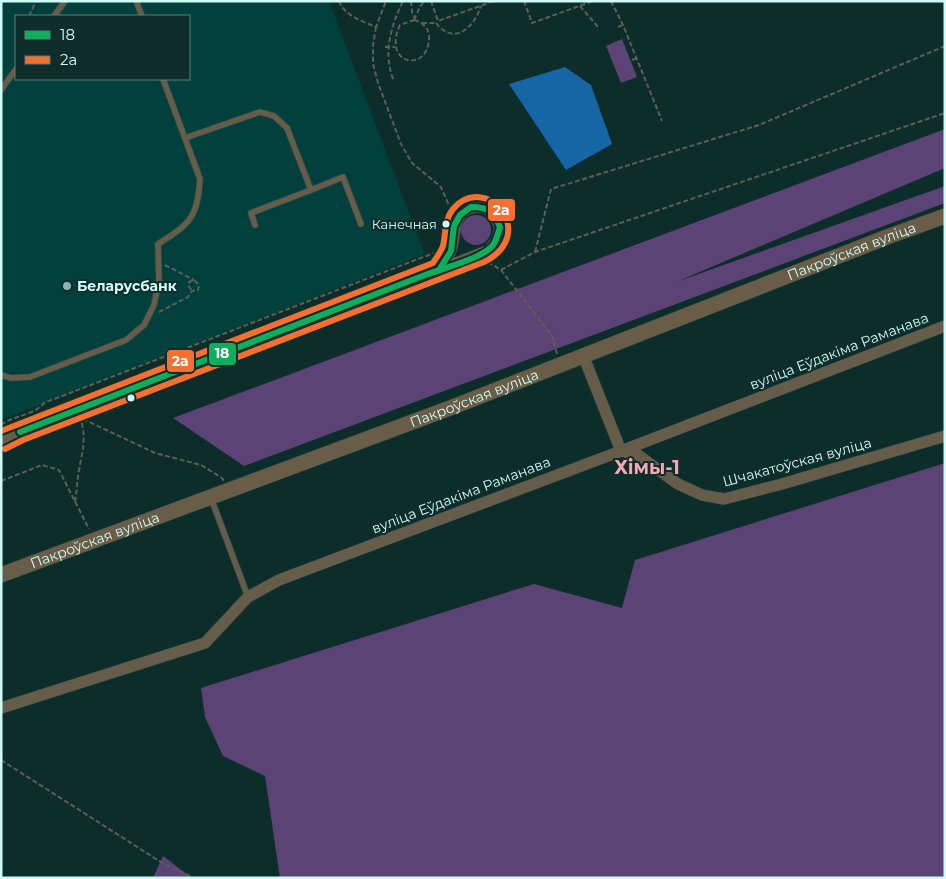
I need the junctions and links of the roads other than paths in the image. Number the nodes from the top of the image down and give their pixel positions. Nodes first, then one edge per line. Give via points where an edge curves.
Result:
1 (65, 1) edge
2 (136, 1) edge
3 (55, 15) edge
4 (142, 15) edge
5 (15, 70) edge
6 (163, 80) edge
7 (1, 90) edge
8 (185, 138) junction
9 (311, 190) junction
10 (945, 216) edge
11 (361, 224) dead end
12 (255, 225) dead end
13 (439, 270) junction
14 (945, 326) edge
15 (583, 355) junction
16 (1, 375) edge
17 (945, 436) edge
18 (1, 441) edge
19 (622, 451) junction
20 (211, 498) junction
21 (1, 575) edge
22 (248, 597) junction
23 (1, 708) edge

1 - 3 lane
2 - 4 lane
5 - 7 lane
6 - 8 lane
8 - 9 lane via 260,112 274,116 288,128
8 - 16 lane via 200,179 199,196 194,213 182,228 158,244 159,281 154,305 144,325 126,340 30,376 11,378
9 - 11 lane via 344,178
9 - 12 lane via 251,212
10 - 15 street, Пакроўская вуліца
13 - 13 street via 489,250 497,240 500,227 495,215 484,207 471,208 460,215 454,226 451,251
13 - 18 street
14 - 19 street, вуліца Еўдакіма Раманава
15 - 19 street
15 - 20 street, Пакроўская вуліца
17 - 19 street, Шчакатоўская вуліца via 724,499 702,495 678,484 638,455
19 - 22 street, вуліца Еўдакіма Раманава via 287,577
20 - 21 street, Пакроўская вуліца
20 - 22 lane
22 - 23 street, вуліца Еўдакіма Раманава via 205,643

